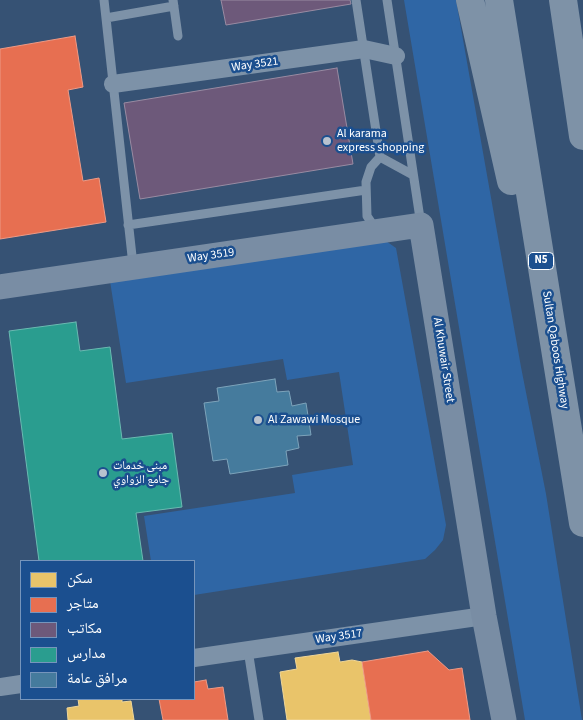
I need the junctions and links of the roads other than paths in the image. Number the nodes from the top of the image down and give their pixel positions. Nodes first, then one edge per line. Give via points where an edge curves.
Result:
1 (104, 0) edge
2 (356, 0) edge
3 (387, 0) edge
4 (470, 0) edge
5 (499, 0) edge
6 (563, 0) edge
7 (173, 3) edge
8 (106, 18) junction
9 (178, 36) dead end
10 (364, 50) junction
11 (396, 56) junction
12 (114, 84) junction
13 (583, 136) edge
14 (380, 157) junction
15 (413, 175) junction
16 (366, 190) junction
17 (128, 225) junction
18 (421, 225) junction
19 (382, 231) junction
20 (133, 268) junction
21 (0, 287) edge
22 (564, 403) junction
23 (583, 523) edge
24 (484, 616) junction
25 (248, 650) junction
26 (195, 658) edge
27 (20, 684) edge
28 (0, 687) edge
29 (258, 720) edge
30 (504, 720) edge

1 - 8 lane
2 - 10 lane
3 - 11 lane, Al Khuwair Street
4 - 22 highway
5 - 22 highway, Sultan Qaboos Highway / N5
6 - 13 highway
7 - 8 lane
7 - 9 lane
8 - 12 lane
10 - 11 street, Way 3521
10 - 12 street, Way 3521
10 - 14 lane
11 - 15 lane, Al Khuwair Street
12 - 17 lane
14 - 15 lane
14 - 16 lane via 371,167
15 - 18 lane, Al Khuwair Street
16 - 17 lane
16 - 19 lane via 367,216
17 - 20 lane
18 - 19 street, Way 3519
18 - 24 street, Al Khuwair Street
19 - 20 street, Way 3519
20 - 21 street, Way 3519
22 - 23 highway, Sultan Qaboos Highway / N5
24 - 25 street, Way 3517
24 - 30 street, Al Khuwair Street
25 - 26 street, Way 3517
25 - 29 lane
27 - 28 street

